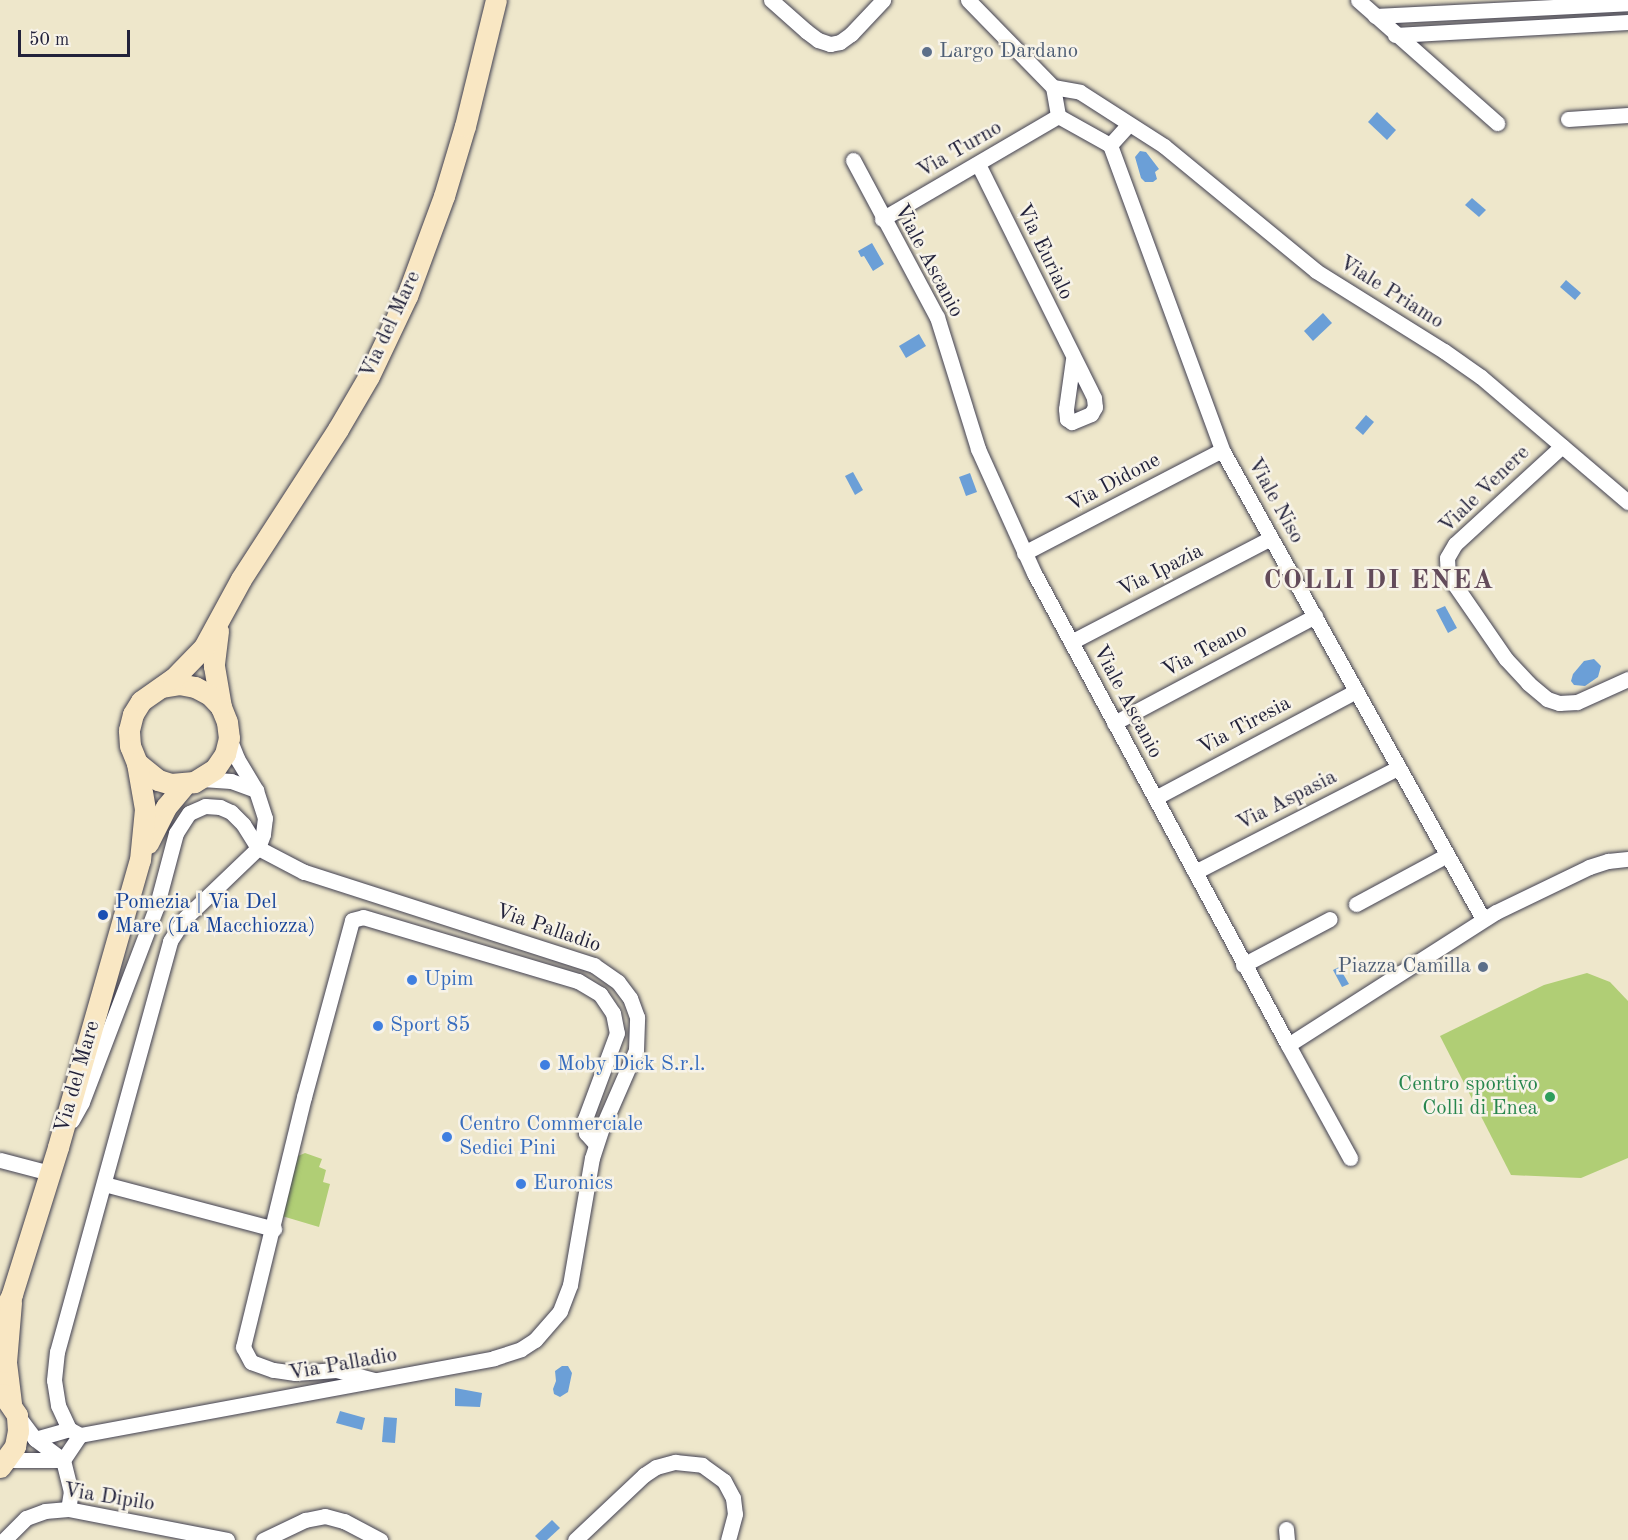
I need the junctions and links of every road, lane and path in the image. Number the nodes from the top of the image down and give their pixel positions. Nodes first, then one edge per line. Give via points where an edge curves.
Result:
1 (496, 0) edge
2 (771, 0) edge
3 (883, 0) edge
4 (968, 0) edge
5 (1358, 0) edge
6 (1628, 3) edge
7 (1604, 4) junction
8 (1375, 16) junction
9 (1628, 22) edge
10 (1607, 23) junction
11 (1395, 35) junction
12 (1053, 87) junction
13 (1628, 115) edge
14 (1058, 116) junction
15 (1568, 119) dead end
16 (1497, 123) dead end
17 (1130, 124) junction
18 (1110, 145) junction
19 (853, 160) dead end
20 (978, 164) junction
21 (882, 219) junction
22 (1073, 359) dead end
23 (1562, 446) junction
24 (1222, 450) junction
25 (1628, 502) edge
26 (1271, 538) junction
27 (1024, 554) junction
28 (1315, 616) junction
29 (220, 621) junction
30 (1071, 642) junction
31 (1628, 679) edge
32 (162, 687) junction
33 (1356, 691) junction
34 (221, 708) junction
35 (1114, 723) junction
36 (229, 738) junction
37 (137, 763) junction
38 (1399, 767) junction
39 (193, 781) junction
40 (256, 790) junction
41 (1155, 798) junction
42 (258, 848) junction
43 (1447, 855) junction
44 (1628, 859) edge
45 (140, 860) junction
46 (1195, 872) junction
47 (1356, 904) dead end
48 (1330, 919) dead end
49 (1483, 919) junction
50 (1243, 965) junction
51 (1288, 1045) junction
52 (596, 1144) junction
53 (58, 1147) junction
54 (1350, 1158) dead end
55 (0, 1160) edge
56 (50, 1173) junction
57 (104, 1184) junction
58 (274, 1229) junction
59 (12, 1294) junction
60 (0, 1318) edge
61 (374, 1380) junction
62 (9, 1403) edge
63 (74, 1432) junction
64 (35, 1438) junction
65 (63, 1460) junction
66 (4, 1464) edge
67 (68, 1509) junction
68 (222, 1539) edge
69 (4, 1540) edge
70 (263, 1540) edge
71 (380, 1540) edge
72 (574, 1540) edge
73 (728, 1540) edge

1 - 29 main road, Via del Mare via 457,157 403,305 354,403 242,579
2 - 3 street via 818,40 830,44 851,34
4 - 12 street
5 - 8 street
6 - 7 street
7 - 8 street
7 - 10 street
8 - 11 street
9 - 10 street
10 - 11 street
11 - 16 street
12 - 14 street
12 - 17 street, Viale Priamo via 1080,92
13 - 15 street
14 - 18 street
14 - 20 street, Via Turno
17 - 18 street
17 - 23 street, Viale Priamo via 1179,158 1316,271 1473,371
18 - 24 street, Viale Niso
19 - 21 street, Viale Ascanio
20 - 21 street, Via Turno
20 - 22 street, Via Eurialo
21 - 27 street, Viale Ascanio via 937,317 978,449
23 - 25 street, Viale Priamo
23 - 31 street, Viale Venere via 1455,544 1447,558 1448,575 1506,659 1547,699 1577,702
24 - 26 street, Viale Niso
24 - 27 street, Via Didone
26 - 28 street, Viale Niso
26 - 30 street, Via Ipazia
27 - 30 street, Viale Ascanio
28 - 33 street, Viale Niso
28 - 35 street, Via Teano
29 - 32 main road, Via del Mare via 195,659
29 - 34 main road, Via del Mare via 214,666
30 - 35 street, Viale Ascanio
32 - 34 main road via 195,687 210,695
32 - 37 main road, Via del Mare via 141,701 133,714 130,746
33 - 38 street, Viale Niso
33 - 41 street, Via Tiresia
34 - 36 main road, Via del Mare
35 - 41 street, Viale Ascanio
36 - 39 main road, Via del Mare via 215,769
36 - 40 street
37 - 39 main road via 158,780
37 - 45 main road, Via del Mare via 145,809
38 - 43 street, Viale Niso
38 - 46 street, Via Aspasia
39 - 40 street via 231,781
39 - 45 main road, Via del Mare via 166,807
40 - 42 street via 265,818
41 - 46 street, Viale Ascanio
42 - 52 street, Via Palladio via 315,876 565,954 612,976 634,1007 638,1042
42 - 53 street, Via Palladio via 238,819 220,807 197,808 183,819 140,951 82,1102
42 - 57 street via 174,934
43 - 47 street
43 - 49 street, Viale Niso
44 - 49 street via 1589,867
45 - 53 main road, Via del Mare
46 - 50 street, Viale Ascanio
48 - 50 street
49 - 51 street
50 - 51 street, Viale Ascanio
51 - 54 street, Viale Ascanio
52 - 58 street via 586,1133 585,1119 617,1033 614,1013 600,994 578,981 363,917 355,918 350,924 304,1097
52 - 61 street, Via Palladio via 585,1186 570,1285 560,1311 543,1333 504,1356
53 - 56 main road, Via del Mare
55 - 56 street
56 - 59 main road, Via del Mare
57 - 58 street
57 - 63 street via 55,1359 54,1390
58 - 61 street via 244,1338 248,1359 280,1372 336,1370
59 - 60 main road, Via del Mare
59 - 62 main road, Via del Mare via 6,1362
61 - 63 street, Via Palladio
62 - 64 street
62 - 66 main road, Via del Mare via 18,1431 15,1446
63 - 64 street, Via Palladio
63 - 65 street
64 - 65 street
65 - 66 street
65 - 67 street via 71,1491
67 - 68 street, Via Dipilo
67 - 69 street, Via Dipilo via 26,1518
70 - 71 street via 305,1520 325,1516 344,1521
72 - 73 street via 644,1475 667,1463 687,1462 710,1469 727,1486 735,1514

